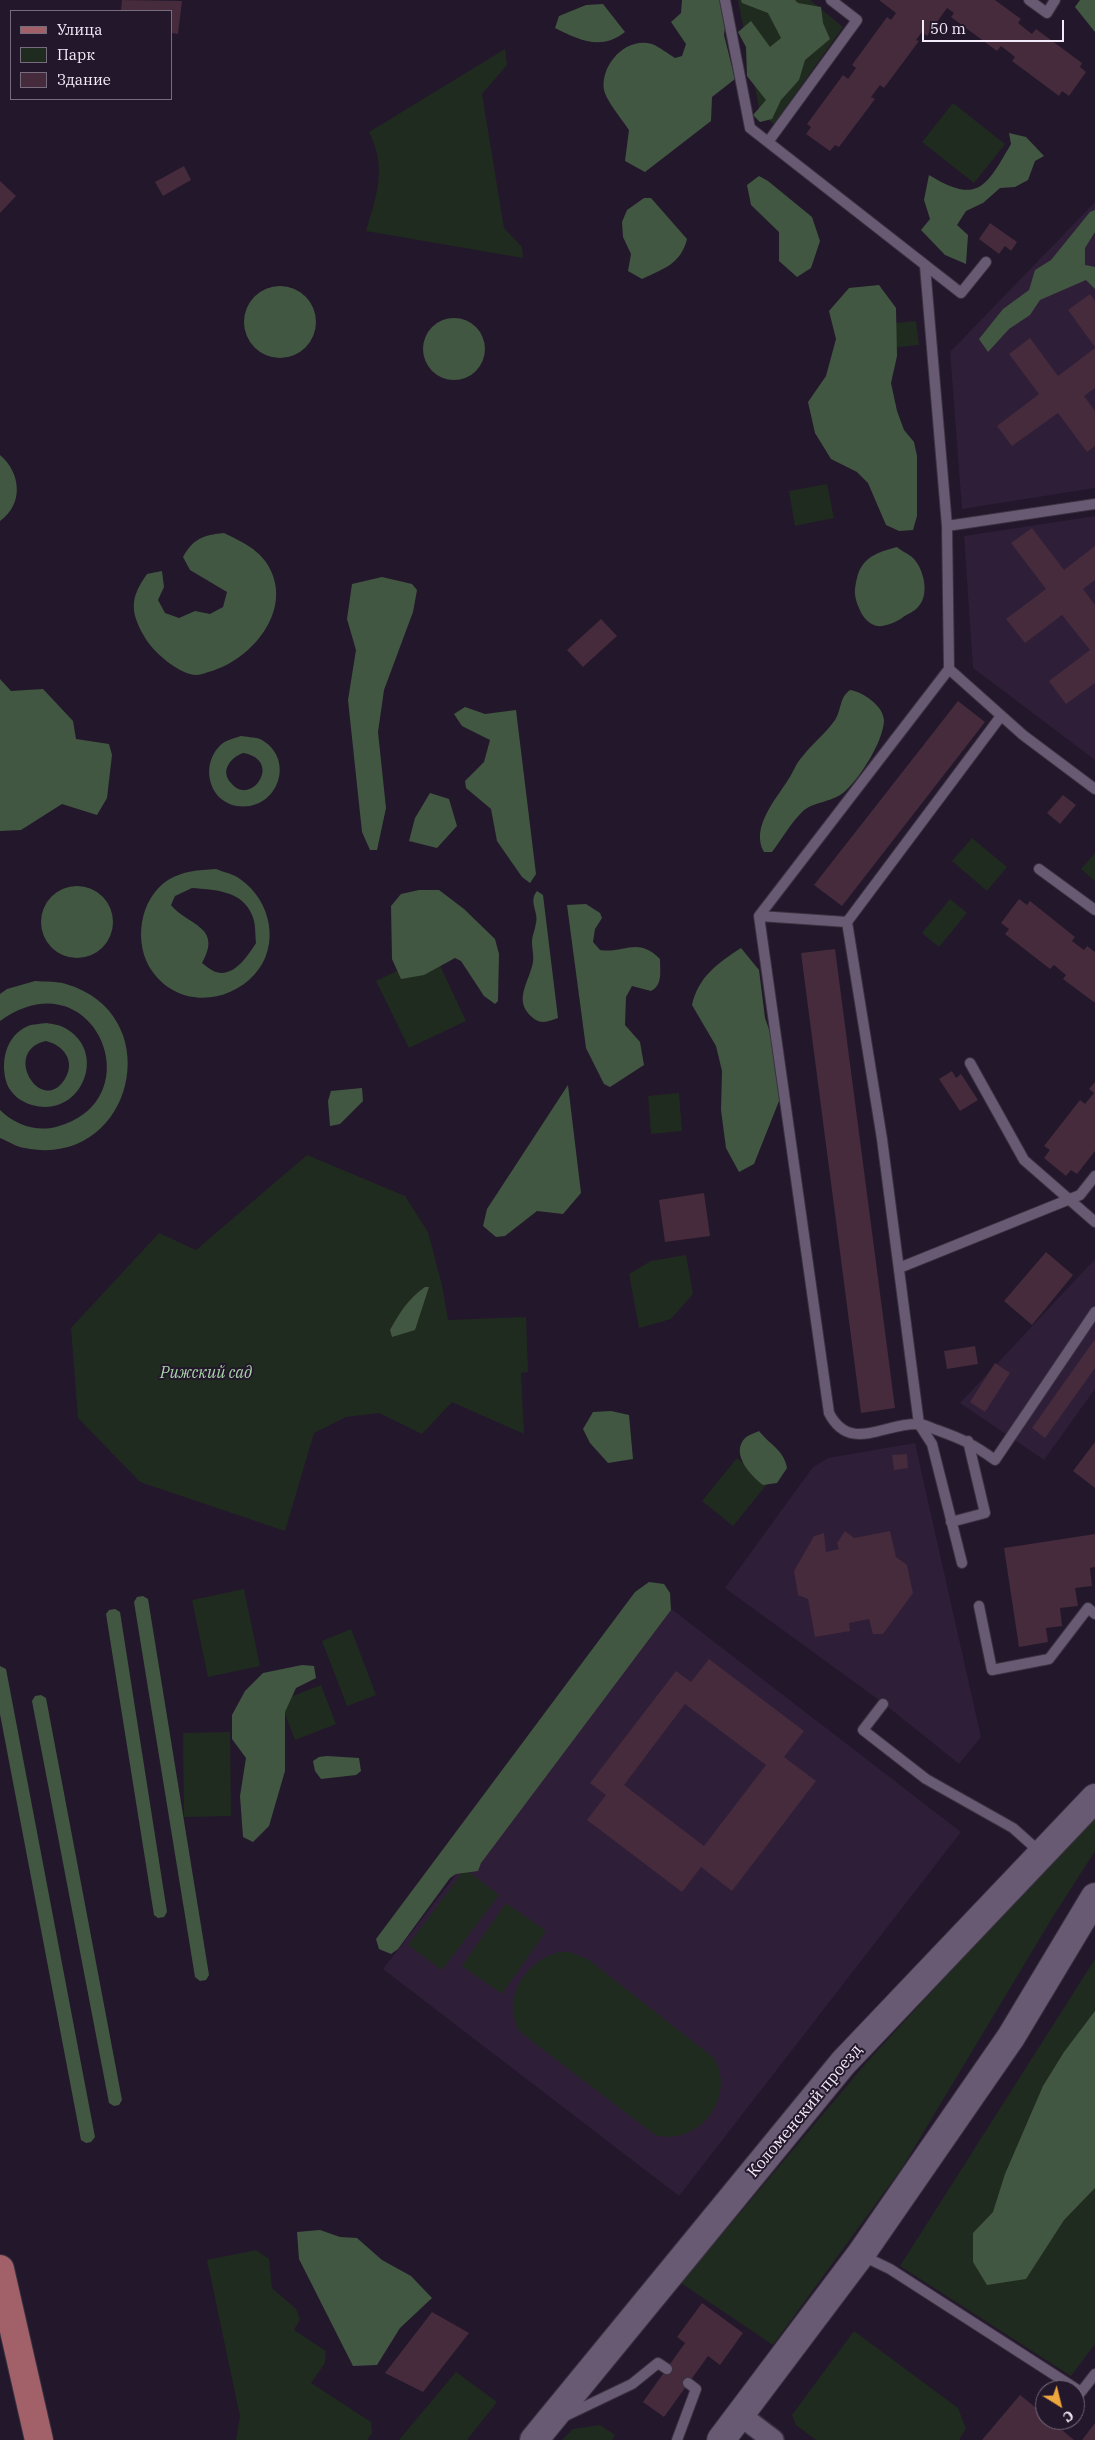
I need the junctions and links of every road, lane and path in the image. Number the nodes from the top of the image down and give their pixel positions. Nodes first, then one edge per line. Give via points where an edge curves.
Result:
1 (725, 0) edge
2 (831, 0) edge
3 (1029, 0) edge
4 (1055, 0) edge
5 (768, 142) junction
6 (986, 262) dead end
7 (925, 266) junction
8 (1095, 504) edge
9 (947, 526) junction
10 (949, 669) junction
11 (1002, 716) junction
12 (1095, 789) edge
13 (1039, 869) dead end
14 (1095, 910) edge
15 (759, 916) junction
16 (847, 922) junction
17 (970, 1064) dead end
18 (1095, 1176) edge
19 (1068, 1200) junction
20 (1095, 1222) edge
21 (899, 1268) junction
22 (1095, 1312) edge
23 (919, 1424) junction
24 (968, 1440) junction
25 (951, 1522) junction
26 (962, 1563) dead end
27 (979, 1606) dead end
28 (1095, 1614) edge
29 (884, 1704) dead end
30 (1095, 1798) edge
31 (1042, 1853) junction
32 (1095, 1896) edge
33 (860, 2254) junction
34 (0, 2269) edge
35 (667, 2369) dead end
36 (1095, 2374) edge
37 (688, 2383) dead end
38 (740, 2415) junction
39 (542, 2435) edge
40 (39, 2440) edge
41 (677, 2440) edge
42 (721, 2440) edge
43 (773, 2440) edge

1 - 5 lane via 750,128
2 - 5 lane via 857,20
3 - 4 lane via 1047,14
5 - 7 lane
6 - 7 lane via 961,293
7 - 9 lane
8 - 9 lane
9 - 10 lane
10 - 11 lane
10 - 15 lane
11 - 12 lane via 1022,735
11 - 16 lane
13 - 14 lane
15 - 16 lane
15 - 23 lane via 829,1413 843,1431 854,1435
16 - 21 lane
17 - 19 lane via 1024,1160
18 - 19 lane via 1080,1195
19 - 20 lane
19 - 21 lane
21 - 23 lane
22 - 24 lane via 995,1460
23 - 24 lane
23 - 25 lane via 932,1444
24 - 25 lane via 985,1513
25 - 26 lane
27 - 28 lane via 992,1670 1049,1659 1088,1608
29 - 31 lane via 863,1730 926,1779 1013,1828
30 - 31 main road, Коломенский проезд
31 - 39 main road, Коломенский проезд via 843,2063
32 - 33 main road via 1011,2037
33 - 36 lane via 890,2269 1081,2392
33 - 38 main road
34 - 40 main road
35 - 39 lane via 658,2363 632,2384
37 - 41 lane via 696,2389
38 - 42 main road
38 - 43 street

